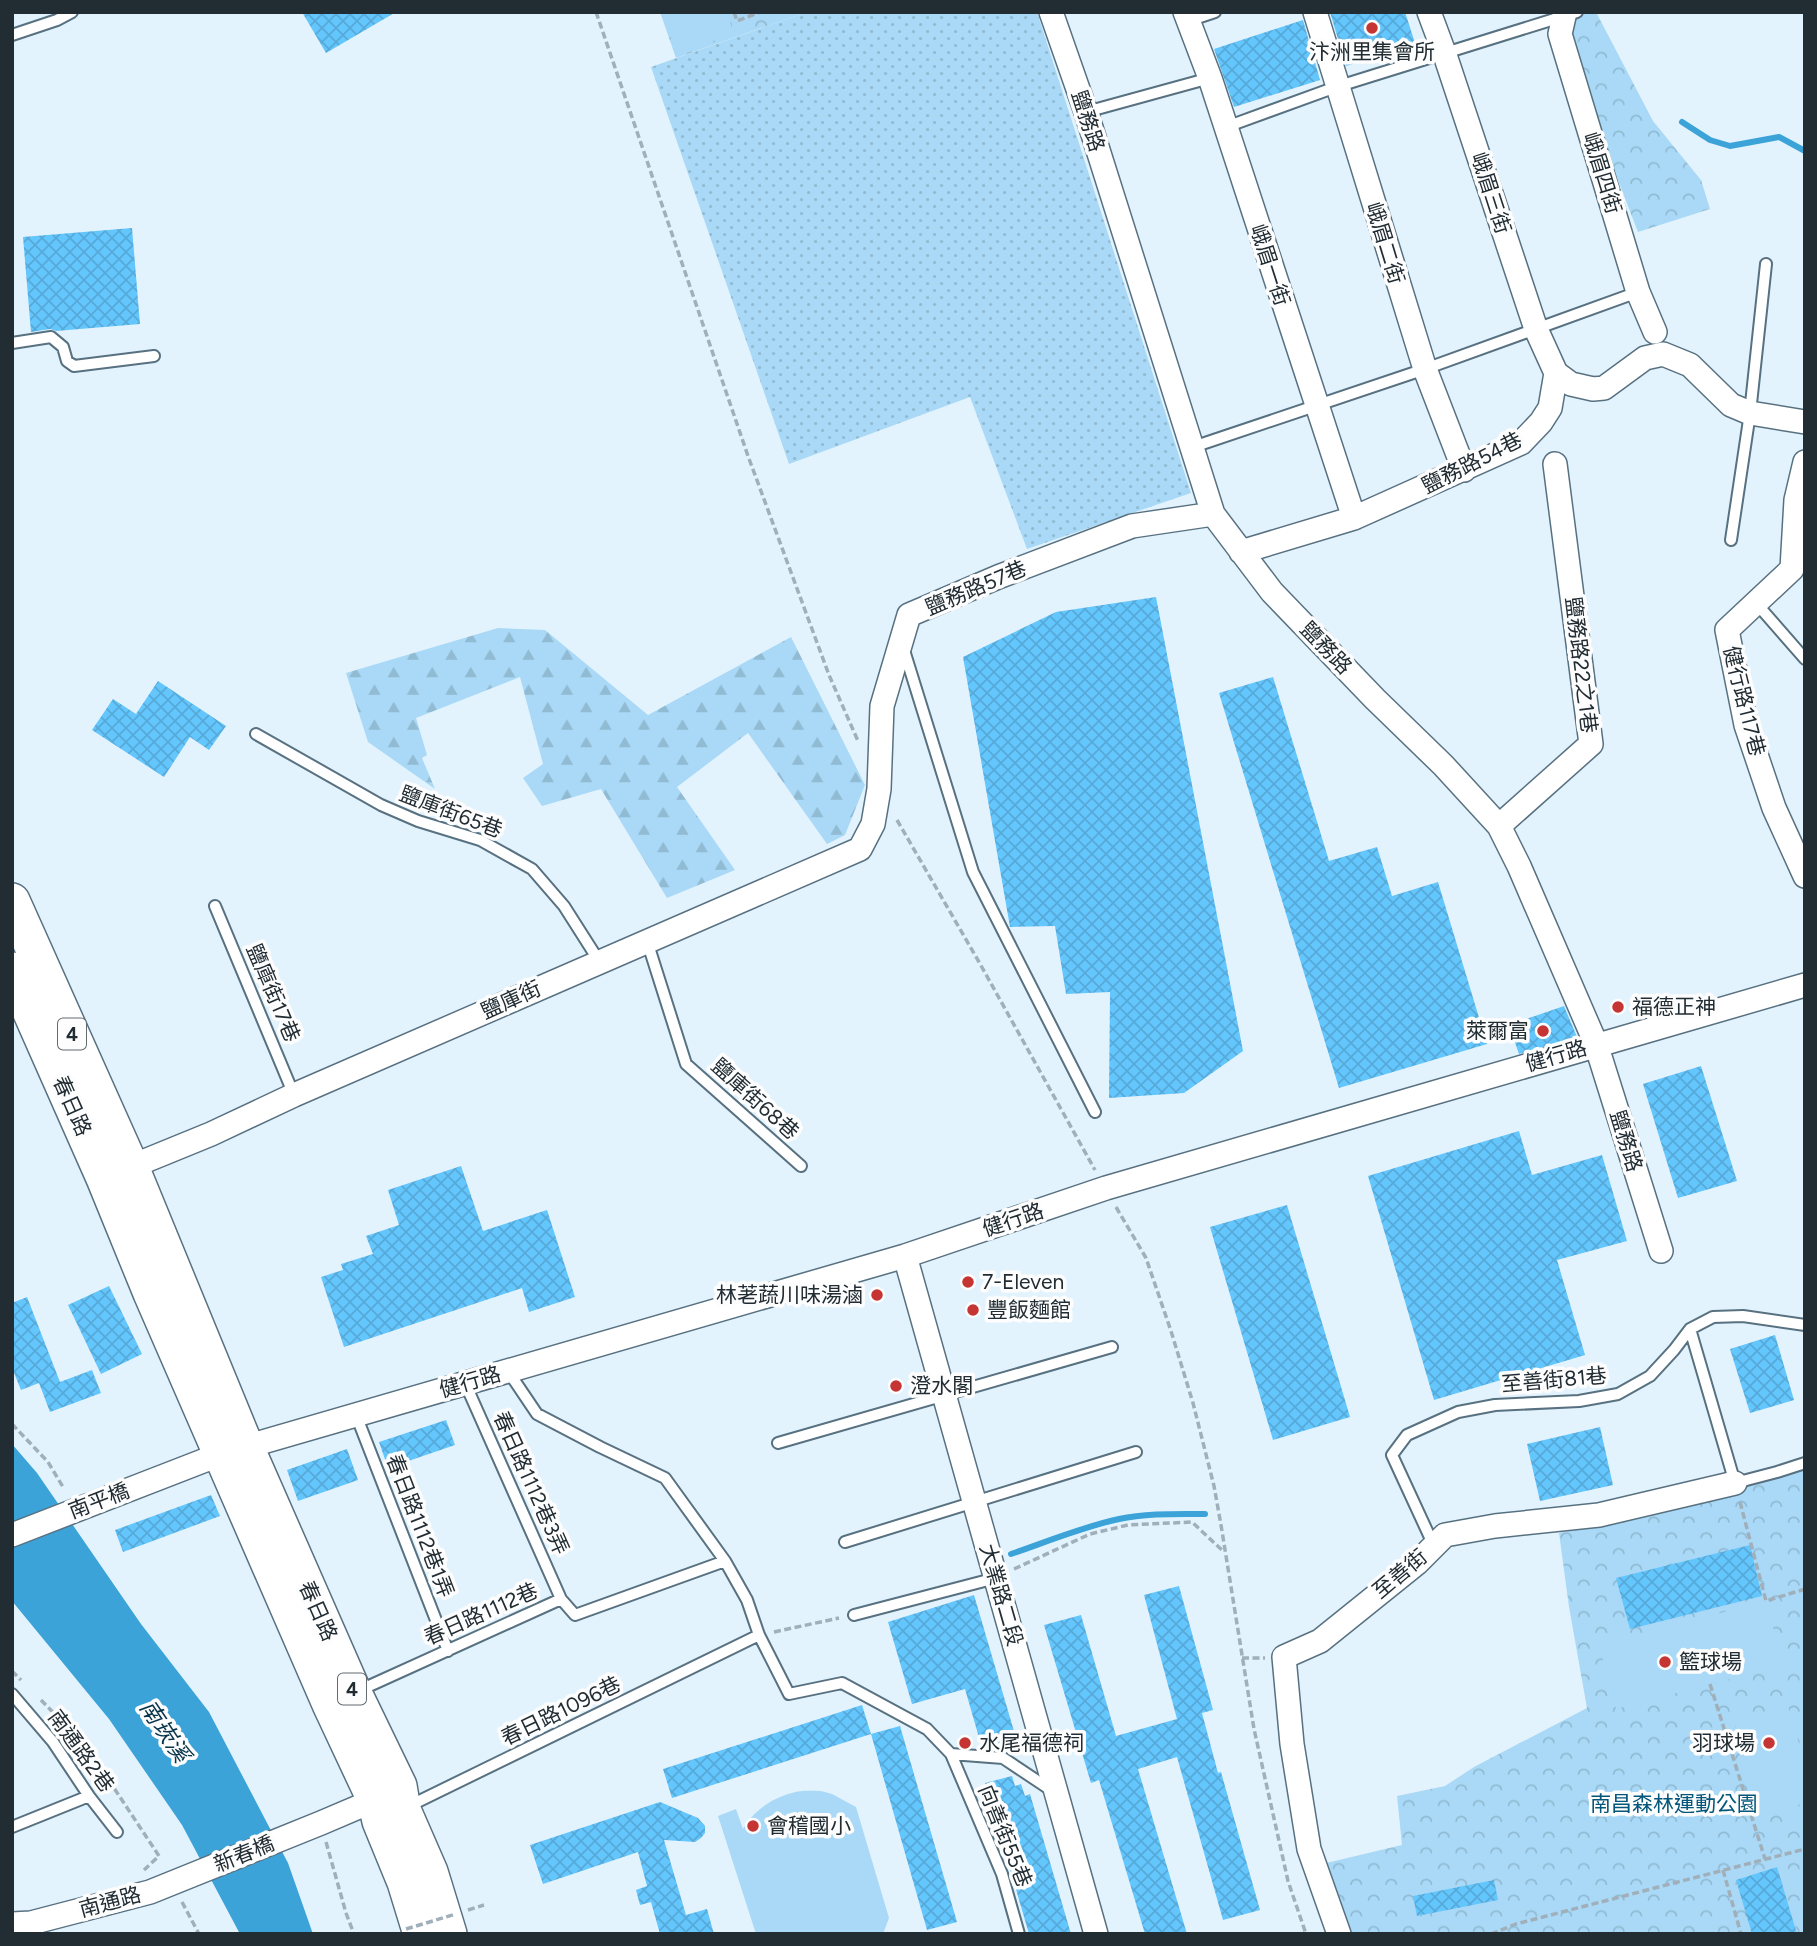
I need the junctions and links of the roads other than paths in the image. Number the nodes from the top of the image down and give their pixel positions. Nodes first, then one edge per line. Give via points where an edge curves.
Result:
1 (72, 12) edge
2 (1051, 12) edge
3 (1215, 12) edge
4 (1315, 12) edge
5 (1429, 12) edge
6 (1569, 13) edge
7 (1186, 17) edge
8 (12, 35) edge
9 (1445, 55) junction
10 (1210, 78) junction
11 (1336, 88) junction
12 (1086, 112) junction
13 (1226, 128) junction
14 (1766, 264) dead end
15 (1638, 292) junction
16 (1536, 329) junction
17 (1655, 332) dead end
18 (12, 343) edge
19 (154, 356) dead end
20 (1424, 369) junction
21 (1556, 373) junction
22 (1315, 404) junction
23 (1751, 413) junction
24 (1805, 422) edge
25 (1193, 447) junction
26 (1805, 462) edge
27 (1555, 464) dead end
28 (1464, 470) junction
29 (1213, 514) junction
30 (1354, 518) junction
31 (1731, 540) dead end
32 (1241, 552) junction
33 (1756, 603) junction
34 (902, 641) junction
35 (1805, 659) edge
36 (256, 734) dead end
37 (879, 789) joint
38 (1499, 826) junction
39 (1805, 876) edge
40 (12, 901) edge
41 (215, 905) dead end
42 (647, 941) junction
43 (599, 961) junction
44 (12, 970) edge
45 (1805, 985) edge
46 (1596, 1045) junction
47 (294, 1094) junction
48 (1095, 1112) dead end
49 (801, 1166) dead end
50 (118, 1172) junction
51 (1661, 1251) dead end
52 (905, 1256) junction
53 (1805, 1325) edge
54 (1690, 1329) junction
55 (1112, 1347) dead end
56 (508, 1371) junction
57 (466, 1383) junction
58 (944, 1395) junction
59 (356, 1415) junction
60 (778, 1443) dead end
61 (233, 1450) junction
62 (1136, 1452) dead end
63 (1805, 1463) edge
64 (1735, 1483) junction
65 (974, 1502) junction
66 (12, 1535) edge
67 (845, 1542) dead end
68 (1434, 1546) junction
69 (725, 1561) junction
70 (992, 1566) junction
71 (561, 1599) junction
72 (854, 1615) road end
73 (759, 1635) junction
74 (448, 1651) junction
75 (12, 1695) edge
76 (342, 1698) junction
77 (951, 1754) junction
78 (1056, 1793) junction
79 (89, 1796) junction
80 (389, 1804) junction
81 (12, 1827) edge
82 (117, 1832) dead end
83 (172, 1889) joint
84 (452, 1924) edge
85 (26, 1927) edge
86 (413, 1931) edge
87 (1019, 1934) edge
88 (1096, 1934) edge
89 (1339, 1934) edge

1 - 8 lane
2 - 12 street, 鹽務路
3 - 7 lane
4 - 11 street, 峨眉二街
5 - 9 street, 峨眉三街
6 - 9 lane
6 - 15 street, 峨眉四街 via 1560,34
7 - 10 street, 峨眉一街
9 - 11 lane
9 - 16 street, 峨眉三街
10 - 12 lane
10 - 13 street, 峨眉一街
11 - 13 lane
11 - 20 street, 峨眉二街
12 - 25 street, 鹽務路
13 - 22 street, 峨眉一街
14 - 23 lane
15 - 16 lane
15 - 17 street, 峨眉四街
16 - 20 lane
16 - 21 street, 峨眉三街
18 - 19 lane via 51,337 74,366
20 - 22 lane
20 - 28 street, 峨眉二街
21 - 23 street via 1571,384 1604,388 1645,358 1663,354 1690,365 1731,405
21 - 28 street, 鹽務路54巷 via 1550,408 1541,422 1521,443
22 - 25 lane
22 - 30 street, 峨眉一街
23 - 24 street
23 - 31 lane
25 - 29 street, 鹽務路
26 - 33 street, 健行路117巷 via 1792,569
27 - 38 street, 鹽務路22之1巷 via 1591,744
28 - 30 street, 鹽務路54巷
29 - 32 street, 鹽務路
29 - 34 street, 鹽務路57巷 via 1132,526 998,577 909,615
30 - 32 street, 鹽務路54巷
32 - 38 street, 鹽務路 via 1272,592
33 - 35 lane
33 - 39 street, 健行路117巷 via 1727,630 1746,725 1774,808
34 - 37 street, 鹽務路57巷 via 882,706
34 - 48 lane via 973,872
36 - 43 lane, 鹽庫街65巷 via 381,806 480,840 532,869 564,906
37 - 42 street, 鹽庫街 via 873,824 860,849
38 - 46 street, 鹽務路
40 - 50 main road, 春日路 / 4
41 - 47 lane, 鹽庫街17巷
42 - 43 street, 鹽庫街
42 - 49 lane, 鹽庫街68巷 via 686,1064
43 - 47 street, 鹽庫街
44 - 50 main road, 春日路 / 4
45 - 46 street, 健行路
46 - 51 street, 鹽務路
46 - 52 street, 健行路 via 1106,1188
47 - 50 street, 鹽庫街
50 - 61 main road, 春日路 / 4
52 - 56 street, 健行路
52 - 58 street, 大業路二段
53 - 54 lane via 1743,1316 1713,1317
54 - 64 lane
54 - 68 lane, 至善街81巷 via 1650,1376 1618,1394 1458,1412 1407,1435 1392,1455
55 - 58 lane
56 - 57 street, 健行路
56 - 69 lane via 537,1413 664,1478
57 - 59 street, 健行路
57 - 71 lane, 春日路1112巷3弄
58 - 60 lane
58 - 65 street, 大業路二段
59 - 61 street, 健行路
59 - 74 lane, 春日路1112巷1弄
61 - 66 street, 南平橋
61 - 76 main road, 春日路 / 4
62 - 65 lane
63 - 64 lane, 至善街
64 - 68 street, 至善街 via 1599,1515 1445,1535
65 - 67 lane
65 - 70 street, 大業路二段
68 - 89 street, 至善街 via 1320,1641 1284,1657 1309,1849
69 - 71 lane, 春日路1112巷 via 575,1615
69 - 73 lane via 747,1600
70 - 72 lane
70 - 78 street, 大業路二段
71 - 74 lane, 春日路1112巷
73 - 77 lane via 789,1694 842,1683 927,1729
73 - 80 lane, 春日路1096巷
74 - 76 lane, 春日路1112巷
75 - 79 lane, 南通路2巷 via 54,1742
76 - 80 main road, 春日路 / 4
77 - 78 lane via 1003,1758
77 - 87 lane, 向善街55巷 via 1002,1874
78 - 88 street, 大業路二段
79 - 81 lane
79 - 82 lane, 南通路2巷
80 - 83 street, 新春橋 via 321,1823
80 - 84 main road, 春日路 / 4 via 429,1872
80 - 86 main road, 春日路 / 4
83 - 85 street, 南通路

